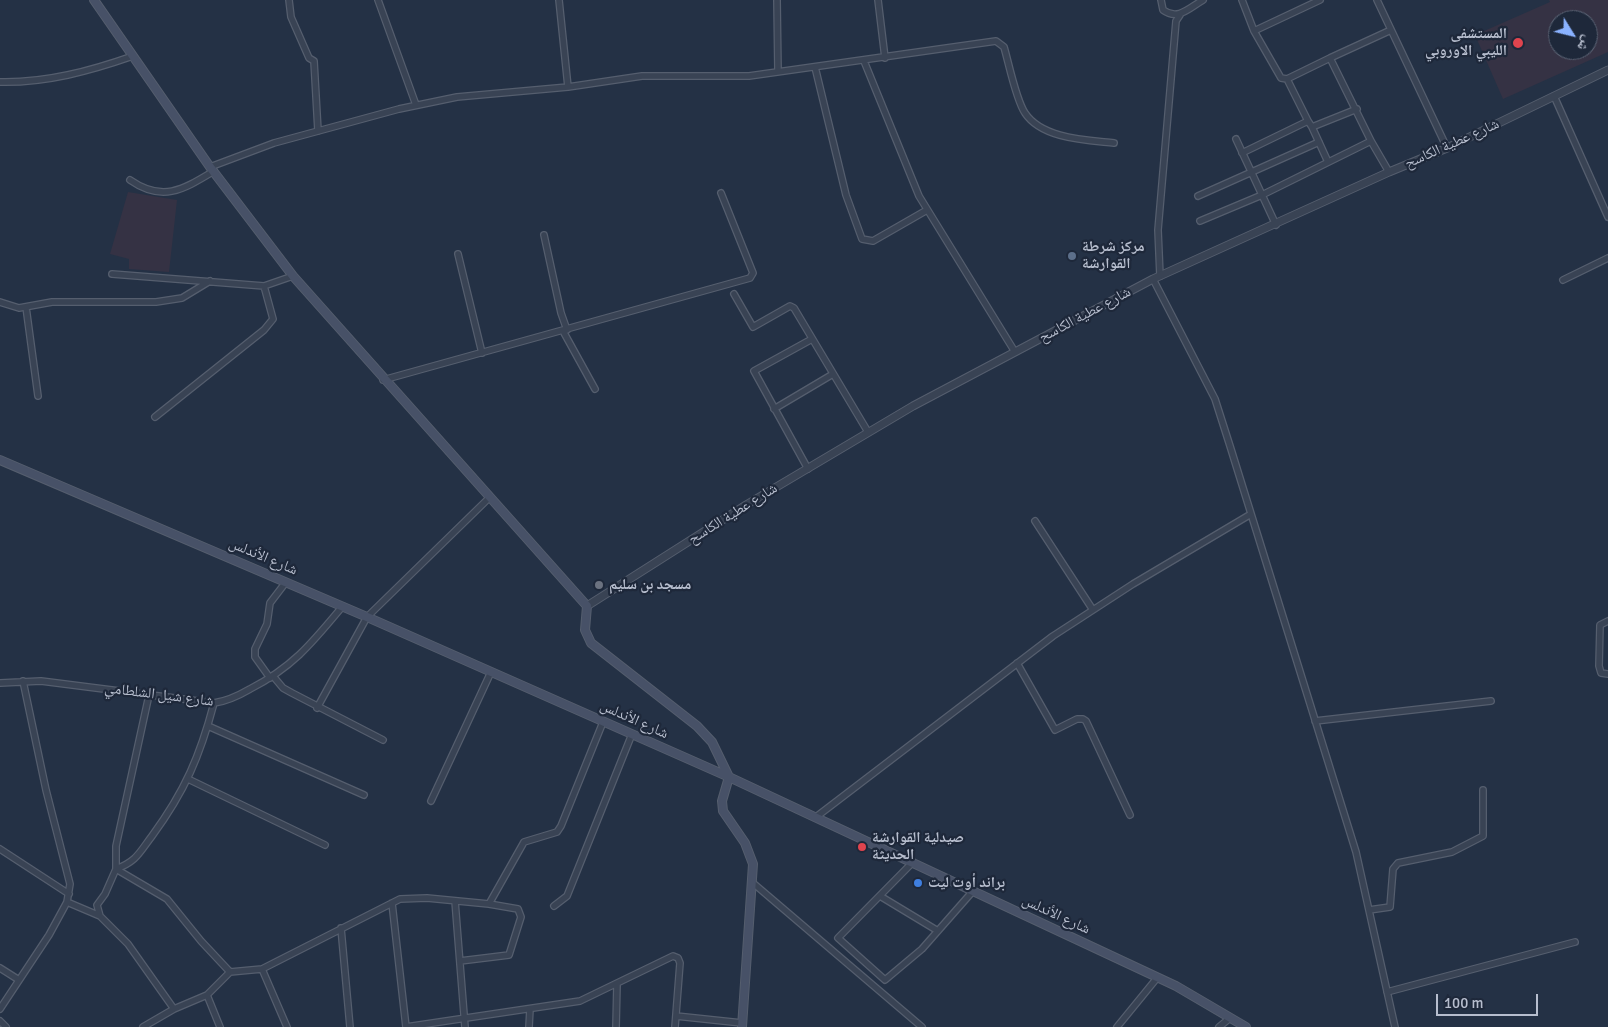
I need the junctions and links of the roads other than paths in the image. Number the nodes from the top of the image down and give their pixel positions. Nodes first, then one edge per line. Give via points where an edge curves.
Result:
1 (94, 0) edge
2 (289, 0) edge
3 (378, 0) edge
4 (559, 0) edge
5 (777, 0) edge
6 (878, 0) edge
7 (1161, 0) edge
8 (1203, 0) edge
9 (1242, 0) edge
10 (1320, 0) edge
11 (1377, 0) edge
12 (1180, 16) junction
13 (1391, 30) junction
14 (1254, 31) junction
15 (133, 56) junction
16 (886, 58) junction
17 (1330, 58) junction
18 (864, 61) junction
19 (815, 67) junction
20 (1608, 70) edge
21 (778, 71) junction
22 (1287, 79) junction
23 (0, 82) edge
24 (568, 87) junction
25 (1554, 96) junction
26 (416, 106) junction
27 (1357, 109) junction
28 (1308, 121) junction
29 (1312, 127) junction
30 (318, 131) junction
31 (1236, 139) dead end
32 (1371, 141) junction
33 (1319, 142) junction
34 (1114, 143) dead end
35 (1447, 148) junction
36 (1242, 153) junction
37 (1328, 162) junction
38 (212, 169) junction
39 (1251, 172) junction
40 (1389, 172) junction
41 (130, 180) dead end
42 (721, 193) dead end
43 (1262, 195) junction
44 (1198, 196) dead end
45 (927, 210) junction
46 (1608, 216) edge
47 (1200, 221) dead end
48 (1276, 224) junction
49 (544, 235) dead end
50 (458, 254) dead end
51 (1608, 258) edge
52 (112, 274) dead end
53 (293, 276) junction
54 (1156, 278) junction
55 (1563, 280) dead end
56 (210, 281) junction
57 (264, 286) junction
58 (734, 294) dead end
59 (0, 302) edge
60 (26, 307) junction
61 (565, 330) junction
62 (812, 338) junction
63 (1015, 352) junction
64 (482, 353) junction
65 (833, 374) junction
66 (383, 380) junction
67 (595, 389) dead end
68 (38, 396) dead end
69 (774, 409) junction
70 (155, 417) dead end
71 (868, 432) junction
72 (0, 460) edge
73 (808, 468) junction
74 (489, 498) junction
75 (1251, 514) junction
76 (1035, 521) dead end
77 (286, 582) junction
78 (587, 606) junction
79 (342, 607) junction
80 (1093, 610) junction
81 (367, 617) junction
82 (1608, 621) edge
83 (1017, 664) junction
84 (491, 672) junction
85 (1608, 674) edge
86 (271, 677) junction
87 (22, 682) junction
88 (0, 683) edge
89 (149, 695) junction
90 (1491, 701) dead end
91 (214, 703) junction
92 (318, 708) junction
93 (1315, 721) junction
94 (603, 722) junction
95 (208, 726) junction
96 (632, 734) junction
97 (383, 740) dead end
98 (729, 777) junction
99 (188, 779) junction
100 (1483, 790) dead end
101 (364, 796) dead end
102 (431, 801) dead end
103 (1130, 815) dead end
104 (816, 817) junction
105 (325, 845) dead end
106 (0, 849) edge
107 (912, 862) junction
108 (116, 869) junction
109 (753, 883) junction
110 (973, 891) junction
111 (69, 894) junction
112 (880, 896) junction
113 (455, 901) junction
114 (67, 902) junction
115 (392, 903) junction
116 (489, 904) junction
117 (554, 906) dead end
118 (1369, 910) junction
119 (100, 916) junction
120 (341, 928) junction
121 (938, 930) junction
122 (1575, 942) dead end
123 (460, 961) junction
124 (0, 968) edge
125 (262, 969) junction
126 (230, 972) junction
127 (1157, 978) junction
128 (19, 980) junction
129 (617, 984) junction
130 (1387, 992) junction
131 (207, 995) junction
132 (0, 1009) edge
133 (174, 1009) junction
134 (530, 1009) junction
135 (676, 1016) junction
136 (1230, 1018) junction
137 (464, 1019) junction
138 (0, 1021) edge
139 (742, 1025) edge
140 (6, 1027) edge
141 (143, 1027) edge
142 (220, 1027) edge
143 (287, 1027) edge
144 (350, 1027) edge
145 (406, 1027) edge
146 (465, 1027) edge
147 (530, 1027) edge
148 (616, 1027) edge
149 (675, 1027) edge
150 (922, 1027) edge
151 (1117, 1027) edge
152 (1220, 1027) edge
153 (1246, 1027) edge
154 (1395, 1027) edge

1 - 15 main road
2 - 30 street via 293,22 309,58 314,61
3 - 26 street
4 - 24 street
5 - 21 street
6 - 16 street
7 - 12 street via 1163,10
8 - 12 street
9 - 14 street
10 - 14 street
11 - 13 street
12 - 54 street via 1176,21
13 - 17 street
13 - 35 street
14 - 22 street via 1278,76
15 - 23 street via 93,70 36,81
15 - 38 main road
16 - 18 street
16 - 34 street via 996,40 1004,47 1024,112 1038,126 1078,138
17 - 22 street
17 - 27 street
18 - 19 street
18 - 45 street
19 - 21 street
19 - 45 street via 846,194 862,238 873,241
20 - 25 street, شارع عطية الكاسح
21 - 24 street via 750,76 642,76
22 - 28 street
24 - 26 street via 457,96
25 - 35 street, شارع عطية الكاسح
25 - 46 street
26 - 30 street
27 - 29 street
27 - 32 street
28 - 29 street
28 - 36 street
29 - 33 street
30 - 38 street via 274,142
31 - 36 street
32 - 37 street
32 - 40 street
33 - 37 street
33 - 39 street
35 - 40 street, شارع عطية الكاسح
36 - 39 street
37 - 43 street
38 - 41 street via 184,190 174,192 146,189
38 - 53 main road
39 - 43 street
39 - 44 street
40 - 48 street, شارع عطية الكاسح
42 - 61 street via 752,276
43 - 47 street
43 - 48 street
45 - 63 street
48 - 54 street, شارع عطية الكاسح
49 - 61 street
50 - 64 street
51 - 55 street
52 - 56 street
53 - 57 street
53 - 66 main road
54 - 63 street, شارع عطية الكاسح
54 - 75 street via 1215,400
56 - 57 street
56 - 60 street via 182,298 156,302 52,302
57 - 70 street via 273,319 264,330
58 - 62 street via 754,327 790,306
59 - 60 street
60 - 68 street
61 - 64 street
61 - 67 street
62 - 65 street
62 - 69 street via 756,369 754,374
63 - 71 street, شارع عطية الكاسح
64 - 66 street
65 - 69 street
65 - 71 street
66 - 74 main road
69 - 73 street
71 - 73 street, شارع عطية الكاسح
72 - 77 main road, شارع الأندلس
73 - 78 street, شارع عطية الكاسح
74 - 78 main road
74 - 81 street
75 - 80 street
75 - 93 street
76 - 80 street
77 - 79 main road, شارع الأندلس
77 - 86 street via 270,603 266,624 255,649 255,657
78 - 98 main road via 585,630 591,642 697,726 712,742
79 - 81 main road, شارع الأندلس
79 - 86 street, شارع شيل الشلطامي via 296,660
80 - 83 street
81 - 84 main road, شارع الأندلس
81 - 92 street
82 - 85 street via 1600,626 1599,666 1601,672
83 - 103 street via 1055,730 1077,719 1086,721
83 - 104 street
84 - 94 main road, شارع الأندلس
84 - 102 street
86 - 91 street, شارع شيل الشلطامي via 226,702
86 - 92 street via 283,688
87 - 88 street, شارع شيل الشلطامي
87 - 89 street, شارع شيل الشلطامي via 41,681
87 - 111 street via 70,884
89 - 91 street, شارع شيل الشلطامي
89 - 108 street via 116,846
90 - 93 street
91 - 95 street
92 - 97 street
93 - 118 street via 1356,852
94 - 96 main road, شارع الأندلس
94 - 116 street via 561,826 557,832 524,842
95 - 99 street
95 - 101 street
96 - 98 main road, شارع الأندلس
96 - 117 street via 566,896
98 - 104 main road, شارع الأندلس
98 - 109 main road via 722,811 750,854
99 - 105 street
99 - 108 street via 172,808 131,863
100 - 118 street via 1483,836 1452,852 1398,863 1393,869 1390,907
104 - 107 main road, شارع الأندلس
106 - 111 street
107 - 110 main road, شارع الأندلس
107 - 112 street
108 - 119 street via 106,894 97,905
108 - 126 street via 167,899
109 - 139 main road
109 - 150 street
110 - 121 street
110 - 127 main road, شارع الأندلس
111 - 114 street
112 - 121 street
112 - 121 street via 838,939 885,980 922,949
113 - 115 street via 410,898
113 - 116 street
113 - 123 street
114 - 119 street
114 - 128 street
115 - 120 street
115 - 145 street
116 - 123 street via 521,912 511,952 506,956
118 - 130 street
119 - 133 street via 133,951
120 - 125 street
120 - 144 street
122 - 130 street
123 - 137 street
124 - 128 street
125 - 126 street
125 - 143 street
126 - 131 street
127 - 136 main road, شارع الأندلس
127 - 151 street
128 - 132 street
129 - 134 street via 580,1001
129 - 135 street via 673,956 678,958
129 - 148 street
130 - 154 street
131 - 133 street
131 - 142 street
133 - 141 street
134 - 137 street
134 - 147 street
135 - 139 street
135 - 149 street
136 - 152 street
136 - 153 main road, شارع الأندلس
137 - 145 street
137 - 146 street
138 - 140 street

